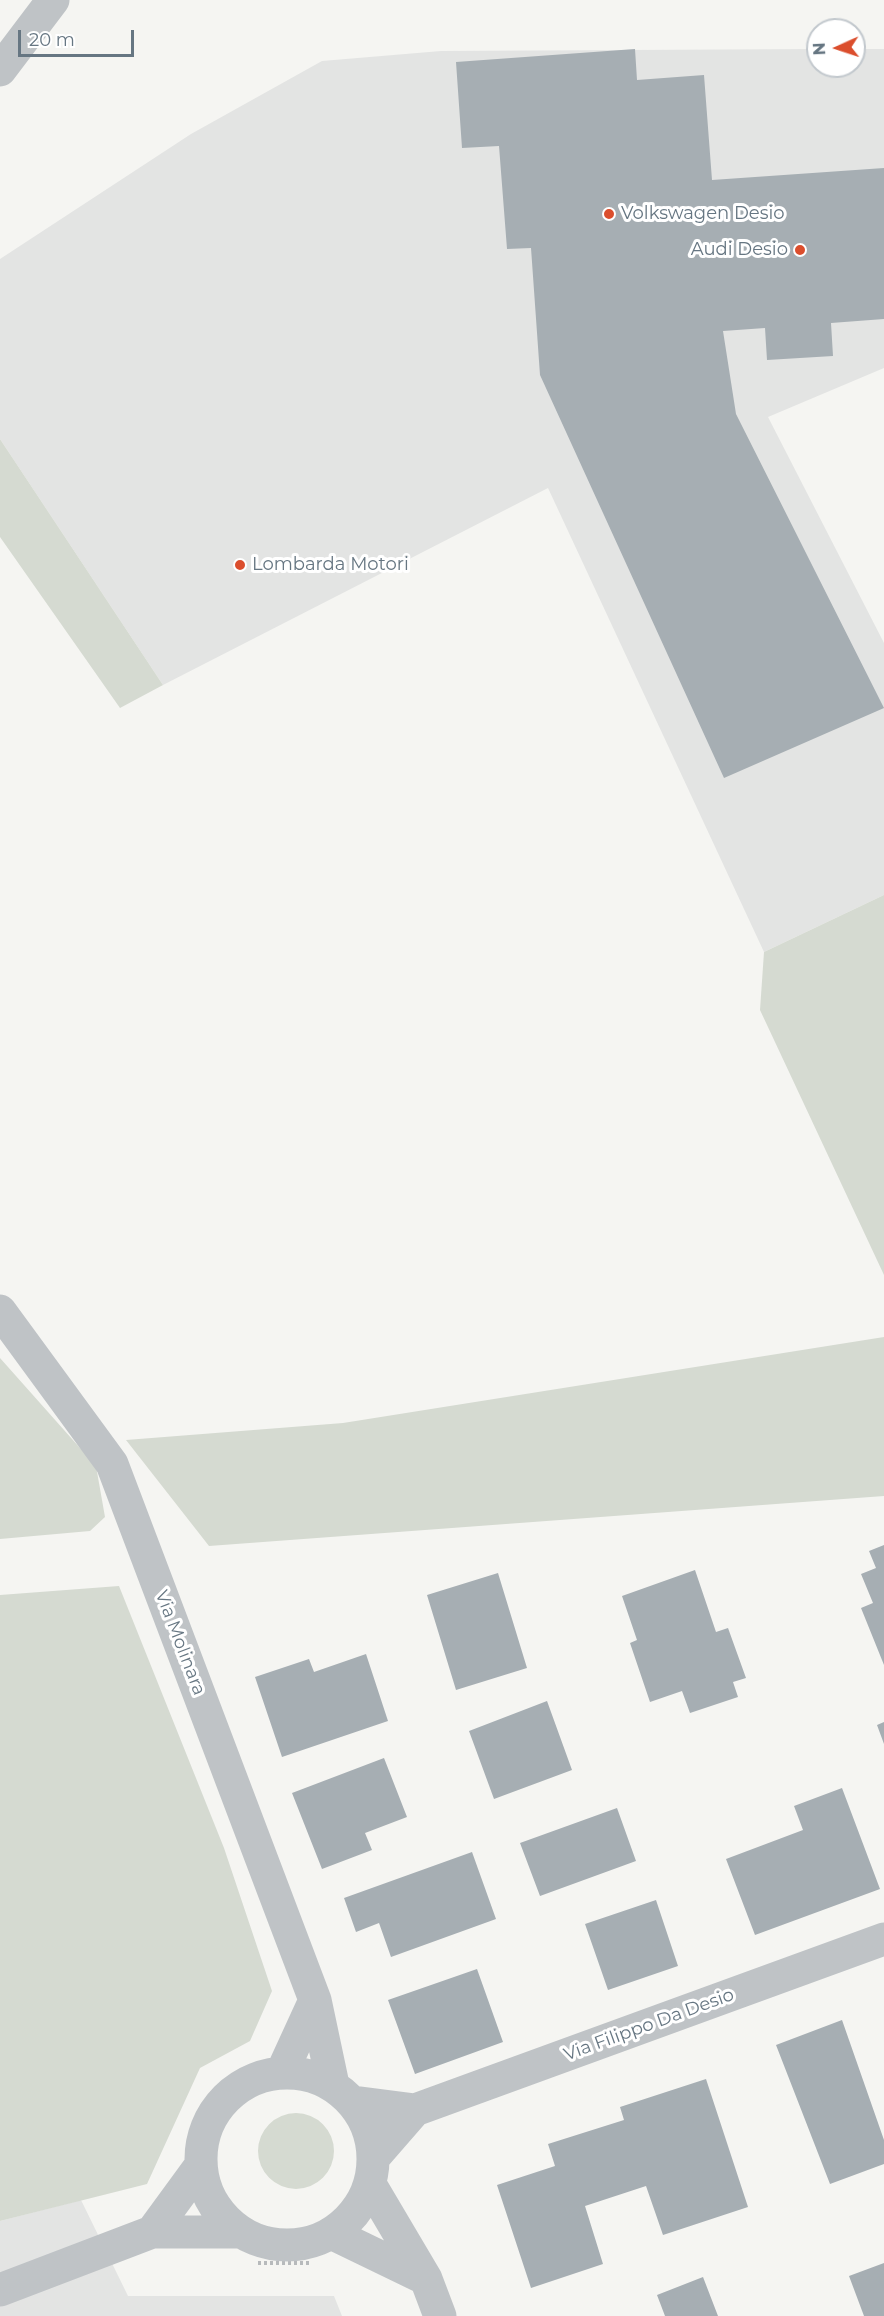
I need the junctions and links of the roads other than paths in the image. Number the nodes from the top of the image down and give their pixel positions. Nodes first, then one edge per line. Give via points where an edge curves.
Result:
1 (53, 0) edge
2 (0, 70) edge
3 (0, 1311) edge
4 (884, 1940) edge
5 (315, 2000) junction
6 (282, 2072) junction
7 (343, 2093) junction
8 (415, 2110) junction
9 (201, 2165) junction
10 (373, 2171) junction
11 (152, 2232) junction
12 (333, 2234) junction
13 (243, 2246) junction
14 (426, 2279) junction
15 (0, 2290) edge
16 (440, 2316) edge

1 - 2 street
3 - 5 street, Via Molinara via 112,1464
4 - 8 street, Via Filippo Da Desio
5 - 6 street
5 - 7 street, Via Molinara
6 - 7 street via 308,2074
6 - 9 street via 255,2078 232,2092 214,2113 203,2138
7 - 8 street, Via Filippo Da Desio
7 - 10 street
8 - 10 street, Via Filippo Da Desio
9 - 11 street
9 - 13 street via 212,2203
10 - 12 street
10 - 14 street
11 - 13 street
11 - 15 street
12 - 13 street via 302,2246
12 - 14 street
14 - 16 street

